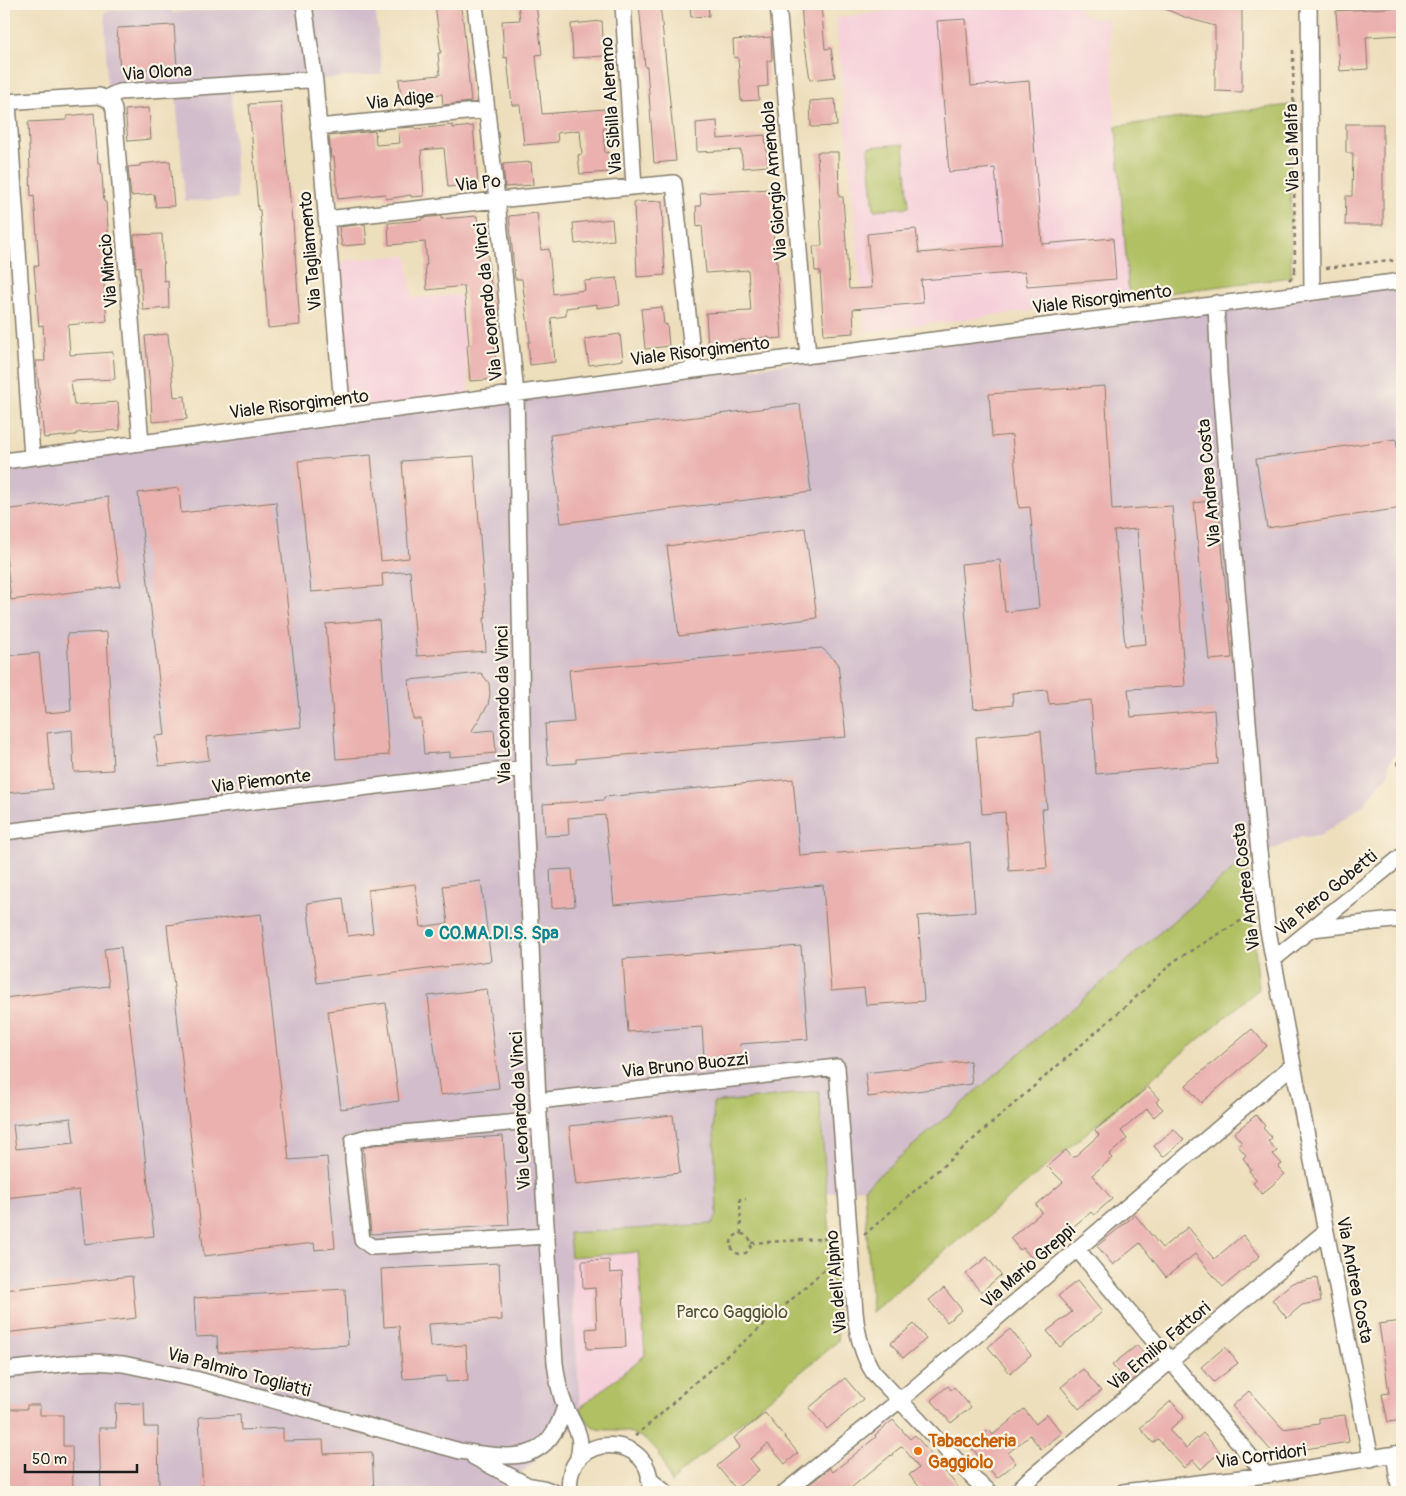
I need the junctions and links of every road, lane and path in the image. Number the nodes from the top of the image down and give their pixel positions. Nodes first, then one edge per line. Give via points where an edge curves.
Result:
1 (304, 4) edge
2 (475, 4) edge
3 (623, 4) edge
4 (778, 4) edge
5 (1309, 4) edge
6 (1293, 42) dead end
7 (315, 82) junction
8 (107, 99) junction
9 (6, 102) edge
10 (486, 110) junction
11 (318, 127) junction
12 (634, 187) junction
13 (497, 200) junction
14 (326, 219) junction
15 (1295, 271) dead end
16 (1402, 281) edge
17 (1312, 292) junction
18 (1216, 303) junction
19 (808, 356) junction
20 (694, 370) junction
21 (516, 394) junction
22 (343, 417) junction
23 (142, 443) junction
24 (32, 457) junction
25 (4, 461) edge
26 (1402, 756) edge
27 (523, 768) junction
28 (1402, 774) edge
29 (4, 832) edge
30 (1402, 856) edge
31 (1265, 907) junction
32 (1402, 919) edge
33 (1312, 929) junction
34 (1274, 959) junction
35 (1293, 1065) junction
36 (837, 1067) joint
37 (538, 1101) junction
38 (539, 1120) junction
39 (746, 1199) dead end
40 (1326, 1231) junction
41 (741, 1234) junction
42 (547, 1236) junction
43 (851, 1242) junction
44 (751, 1243) junction
45 (1077, 1249) junction
46 (1171, 1361) junction
47 (4, 1370) edge
48 (900, 1400) junction
49 (565, 1406) junction
50 (575, 1424) junction
51 (607, 1445) junction
52 (622, 1447) junction
53 (460, 1451) junction
54 (1398, 1454) edge
55 (1371, 1459) junction
56 (574, 1467) junction
57 (1266, 1475) junction
58 (649, 1486) edge
59 (977, 1486) edge
60 (548, 1490) edge
61 (570, 1492) edge
62 (666, 1492) edge
63 (785, 1492) edge
64 (990, 1492) edge
65 (1019, 1492) edge
66 (1124, 1492) edge
67 (1400, 1492) edge

1 - 7 street, Via Tagliamento
2 - 10 street, Via Leonardo da Vinci
3 - 12 street, Via Sibilla Aleramo
4 - 19 street, Via Giorgio Amendola
5 - 17 street, Via La Malfa
6 - 15 path
7 - 8 street, Via Olona via 119,92
7 - 11 street, Via Tagliamento
8 - 9 street, Via Olona via 99,96
8 - 23 street, Via Mincio via 114,110
9 - 24 street
10 - 11 street, Via Adige
10 - 13 street, Via Leonardo da Vinci
11 - 14 street, Via Tagliamento
12 - 13 street, Via Po
12 - 20 street, Via Sibilla Aleramo via 674,183
13 - 14 street, Via Po
13 - 21 street, Via Leonardo da Vinci
14 - 22 street, Via Tagliamento
16 - 17 street, Viale Risorgimento
17 - 18 street, Viale Risorgimento
18 - 19 street, Viale Risorgimento
18 - 31 street, Via Andrea Costa via 1219,374
19 - 20 street, Viale Risorgimento
20 - 21 street, Viale Risorgimento
21 - 22 street, Viale Risorgimento
21 - 27 street, Via Leonardo da Vinci
22 - 23 street, Viale Risorgimento
23 - 24 street, Viale Risorgimento
24 - 25 street, Viale Risorgimento
26 - 28 path via 1397,760
27 - 29 street, Via Piemonte
27 - 37 street, Via Leonardo da Vinci
30 - 33 street, Via Piero Gobetti
31 - 34 street, Via Andrea Costa
31 - 43 path via 1174,961 972,1142
32 - 33 street
33 - 34 street, Via Piero Gobetti
34 - 35 street, Via Andrea Costa
35 - 40 street, Via Andrea Costa
35 - 45 street, Via Mario Greppi
36 - 37 street, Via Bruno Buozzi
36 - 43 street, Via dell'Alpino
37 - 38 street, Via Leonardo da Vinci
38 - 42 street, Via Leonardo da Vinci
38 - 42 street via 371,1136 353,1141 353,1159 362,1240 372,1247
39 - 41 path via 740,1199
40 - 46 street, Via Emilio Fattori
40 - 55 street, Via Andrea Costa
41 - 44 path via 747,1236
41 - 44 path via 733,1238 734,1250 745,1252
42 - 49 street, Via Leonardo da Vinci via 555,1364
43 - 44 path
43 - 48 street, Via dell'Alpino via 859,1341 867,1362
43 - 52 path via 759,1329
45 - 46 street
45 - 48 street, Via Mario Greppi
46 - 57 street
46 - 65 street, Via Emilio Fattori via 1027,1481
47 - 53 street, Via Palmiro Togliatti via 88,1363 131,1365 195,1379
48 - 59 street, Via dell'Alpino
48 - 63 street, Via Mario Greppi
49 - 50 street, Via Leonardo da Vinci
49 - 53 street, Via Palmiro Togliatti via 552,1438 542,1448 512,1456
50 - 51 street, Via Leonardo da Vinci
50 - 56 street, Via Leonardo da Vinci via 580,1450
51 - 52 street
51 - 56 street, Via Palmiro Togliatti via 581,1456
52 - 58 street via 643,1462
53 - 60 street, Via Palmiro Togliatti via 527,1485
54 - 55 street, Via Corridori
54 - 67 street
55 - 57 street, Via Corridori
56 - 60 street, Via Palmiro Togliatti
56 - 61 street, Via Leonardo da Vinci
57 - 66 street, Via Corridori
58 - 62 street
59 - 64 street, Via dell'Alpino

